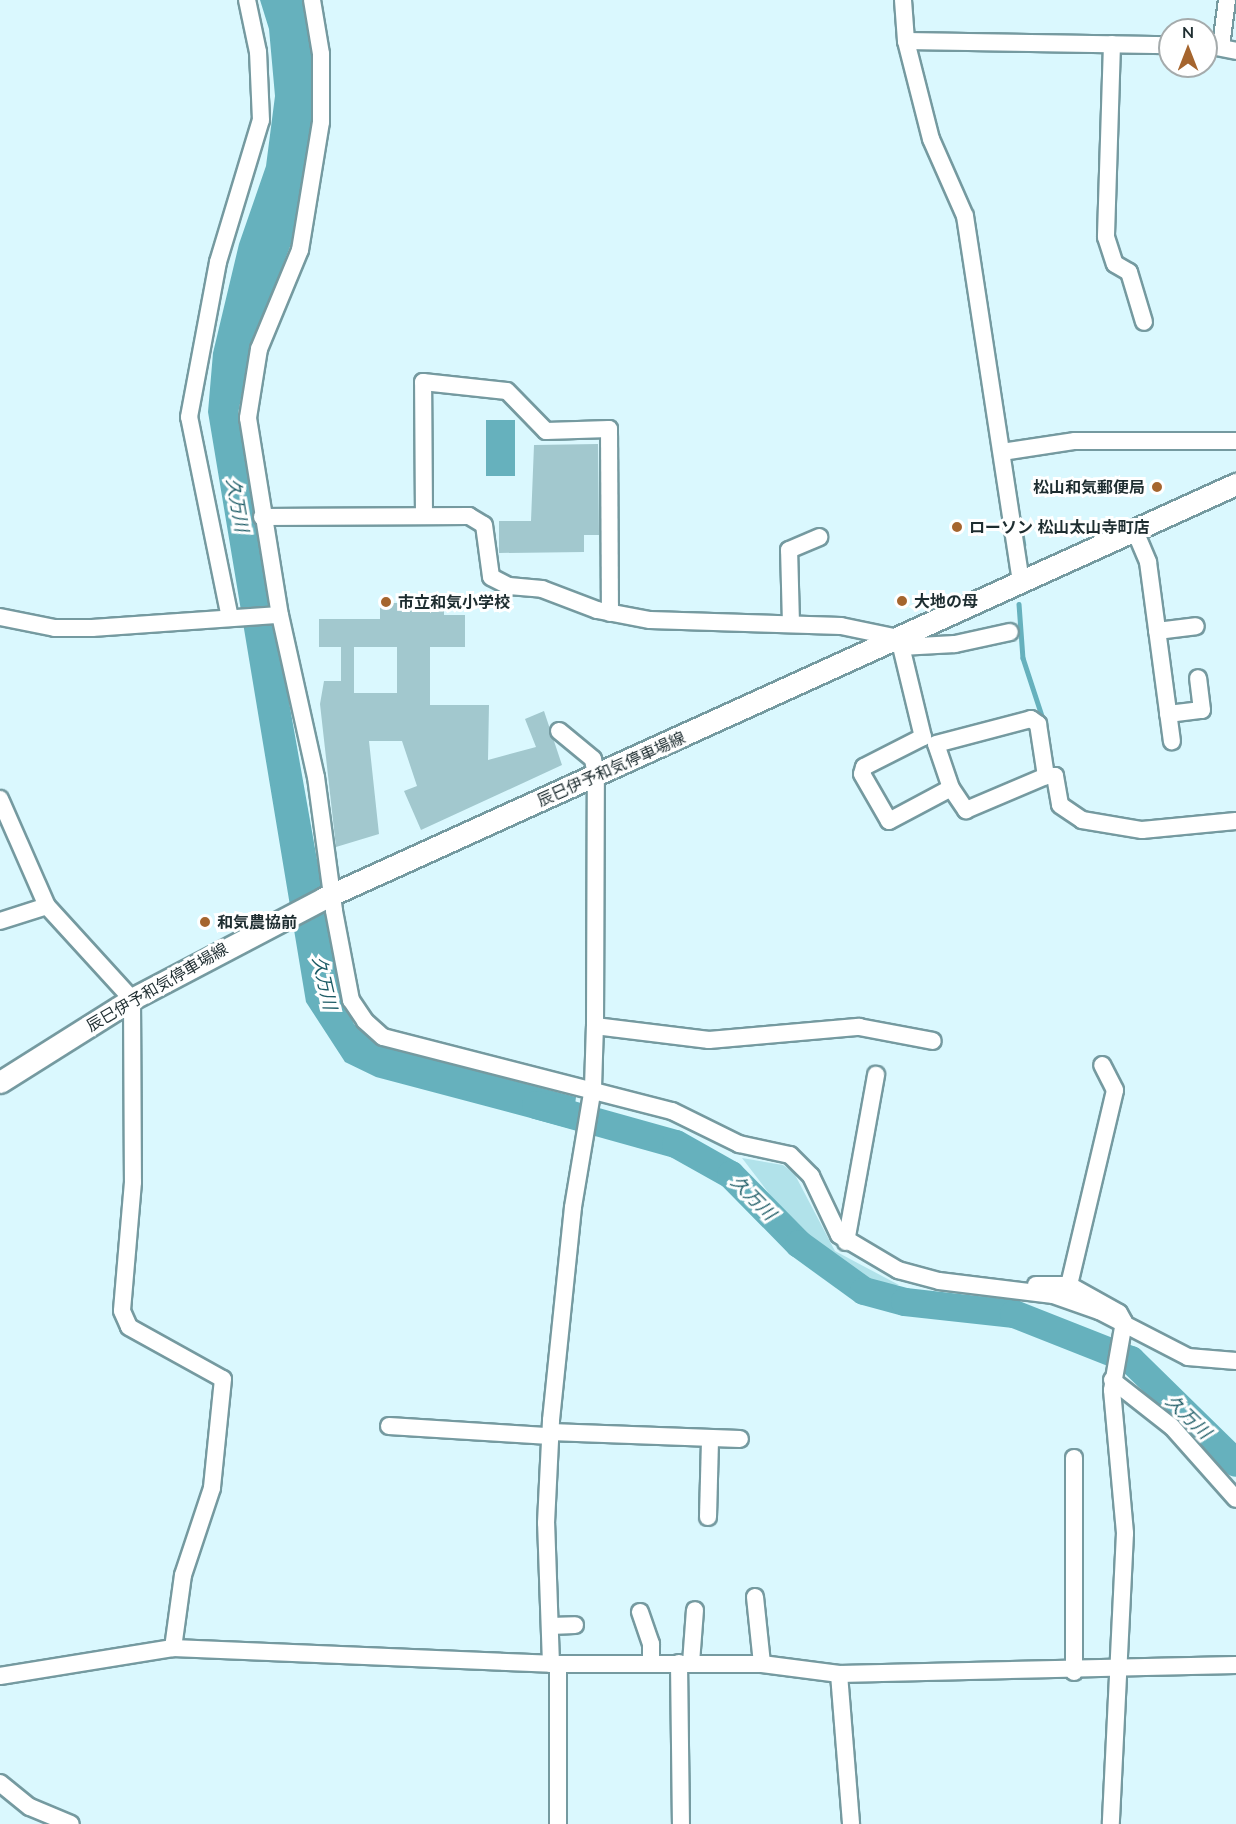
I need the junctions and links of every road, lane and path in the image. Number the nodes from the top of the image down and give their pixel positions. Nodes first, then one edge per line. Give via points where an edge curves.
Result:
1 (247, 0) edge
2 (312, 0) edge
3 (903, 0) edge
4 (1227, 0) edge
5 (906, 41) junction
6 (1112, 44) junction
7 (1158, 45) edge
8 (1221, 47) edge
9 (1144, 322) dead end
10 (1236, 441) edge
11 (1002, 452) junction
12 (1236, 484) edge
13 (424, 515) junction
14 (262, 518) junction
15 (1135, 531) junction
16 (819, 537) dead end
17 (1021, 583) junction
18 (610, 613) junction
19 (277, 615) junction
20 (0, 617) edge
21 (231, 618) junction
22 (791, 624) junction
23 (1196, 626) dead end
24 (1157, 631) junction
25 (1010, 632) dead end
26 (900, 642) junction
27 (1198, 678) dead end
28 (1168, 714) junction
29 (559, 731) dead end
30 (930, 740) junction
31 (1172, 741) dead end
32 (596, 776) junction
33 (1046, 777) junction
34 (951, 788) junction
35 (0, 799) edge
36 (1236, 821) edge
37 (328, 897) junction
38 (47, 906) junction
39 (0, 921) edge
40 (132, 999) junction
41 (595, 1026) junction
42 (933, 1041) dead end
43 (1102, 1065) dead end
44 (876, 1075) dead end
45 (0, 1082) edge
46 (592, 1093) junction
47 (846, 1242) junction
48 (1069, 1285) junction
49 (1010, 1286) junction
50 (1123, 1326) junction
51 (1236, 1361) edge
52 (1112, 1377) junction
53 (389, 1426) dead end
54 (550, 1434) junction
55 (710, 1439) junction
56 (740, 1439) dead end
57 (1074, 1458) dead end
58 (1236, 1499) edge
59 (708, 1517) dead end
60 (755, 1597) dead end
61 (695, 1610) dead end
62 (640, 1612) dead end
63 (575, 1625) dead end
64 (550, 1626) junction
65 (172, 1648) junction
66 (555, 1664) junction
67 (651, 1664) junction
68 (685, 1664) junction
69 (762, 1664) junction
70 (1236, 1665) edge
71 (1120, 1671) junction
72 (1074, 1672) junction
73 (839, 1674) junction
74 (0, 1676) edge
75 (0, 1784) edge
76 (71, 1824) edge
77 (558, 1824) edge
78 (681, 1824) edge
79 (851, 1824) edge
80 (1111, 1824) edge

1 - 21 street via 258,52 261,120 218,262 189,417
2 - 14 street via 323,98 303,235 259,349 249,398
3 - 5 street
4 - 8 street
5 - 6 street
5 - 11 street via 940,168 965,216
6 - 7 street
6 - 9 street via 1106,237 1115,264 1129,272
10 - 11 street via 1076,441
11 - 17 street
12 - 15 main road, 辰巳伊予和気停車場線
13 - 14 street
13 - 18 street via 481,521 488,567 497,582 542,589
13 - 18 street via 423,382 507,391 546,431 609,429
14 - 19 street
15 - 17 main road, 辰巳伊予和気停車場線
15 - 24 street via 1148,561
16 - 22 street via 789,550
17 - 26 main road, 辰巳伊予和気停車場線
18 - 22 street via 650,620
19 - 21 street
19 - 37 street via 316,777
20 - 21 street via 55,628
22 - 26 street via 872,628
23 - 24 street
24 - 28 street
25 - 26 street via 955,644
26 - 30 street
26 - 32 main road, 辰巳伊予和気停車場線
27 - 28 street via 1202,710
28 - 31 street
29 - 32 street via 593,759
30 - 33 street via 1031,719 1038,724
30 - 34 street
30 - 34 street via 864,767 862,774 884,819
32 - 37 main road, 辰巳伊予和気停車場線
32 - 41 street
33 - 34 street via 966,810
33 - 36 street via 1055,776 1060,805 1082,820 1142,830
35 - 38 street
37 - 40 main road, 辰巳伊予和気停車場線
37 - 46 street via 351,1000 383,1037
38 - 39 street
38 - 40 street
40 - 45 main road, 辰巳伊予和気停車場線
40 - 65 street via 132,1205 122,1311 129,1327 223,1379 212,1488 183,1575
41 - 42 street via 709,1040 860,1027
41 - 46 street
43 - 48 street via 1115,1090
44 - 47 street
46 - 47 street via 672,1111 739,1144 790,1155 811,1176
46 - 54 street
47 - 49 street via 919,1277
48 - 49 street
48 - 50 street via 1119,1313
49 - 50 street via 1053,1295
50 - 51 street via 1188,1356
50 - 52 street
52 - 58 street via 1172,1427
52 - 71 street via 1125,1533
53 - 54 street
54 - 55 street
54 - 64 street
55 - 56 street
55 - 59 street
57 - 72 street
60 - 69 street
61 - 68 street
62 - 67 street via 651,1644
63 - 64 street
64 - 66 street
65 - 66 street
65 - 74 street
66 - 67 street
66 - 77 street
67 - 68 street
68 - 69 street
68 - 78 street
69 - 73 street
70 - 71 street
71 - 72 street
71 - 80 street
72 - 73 street
73 - 79 street
75 - 76 street via 30,1806

